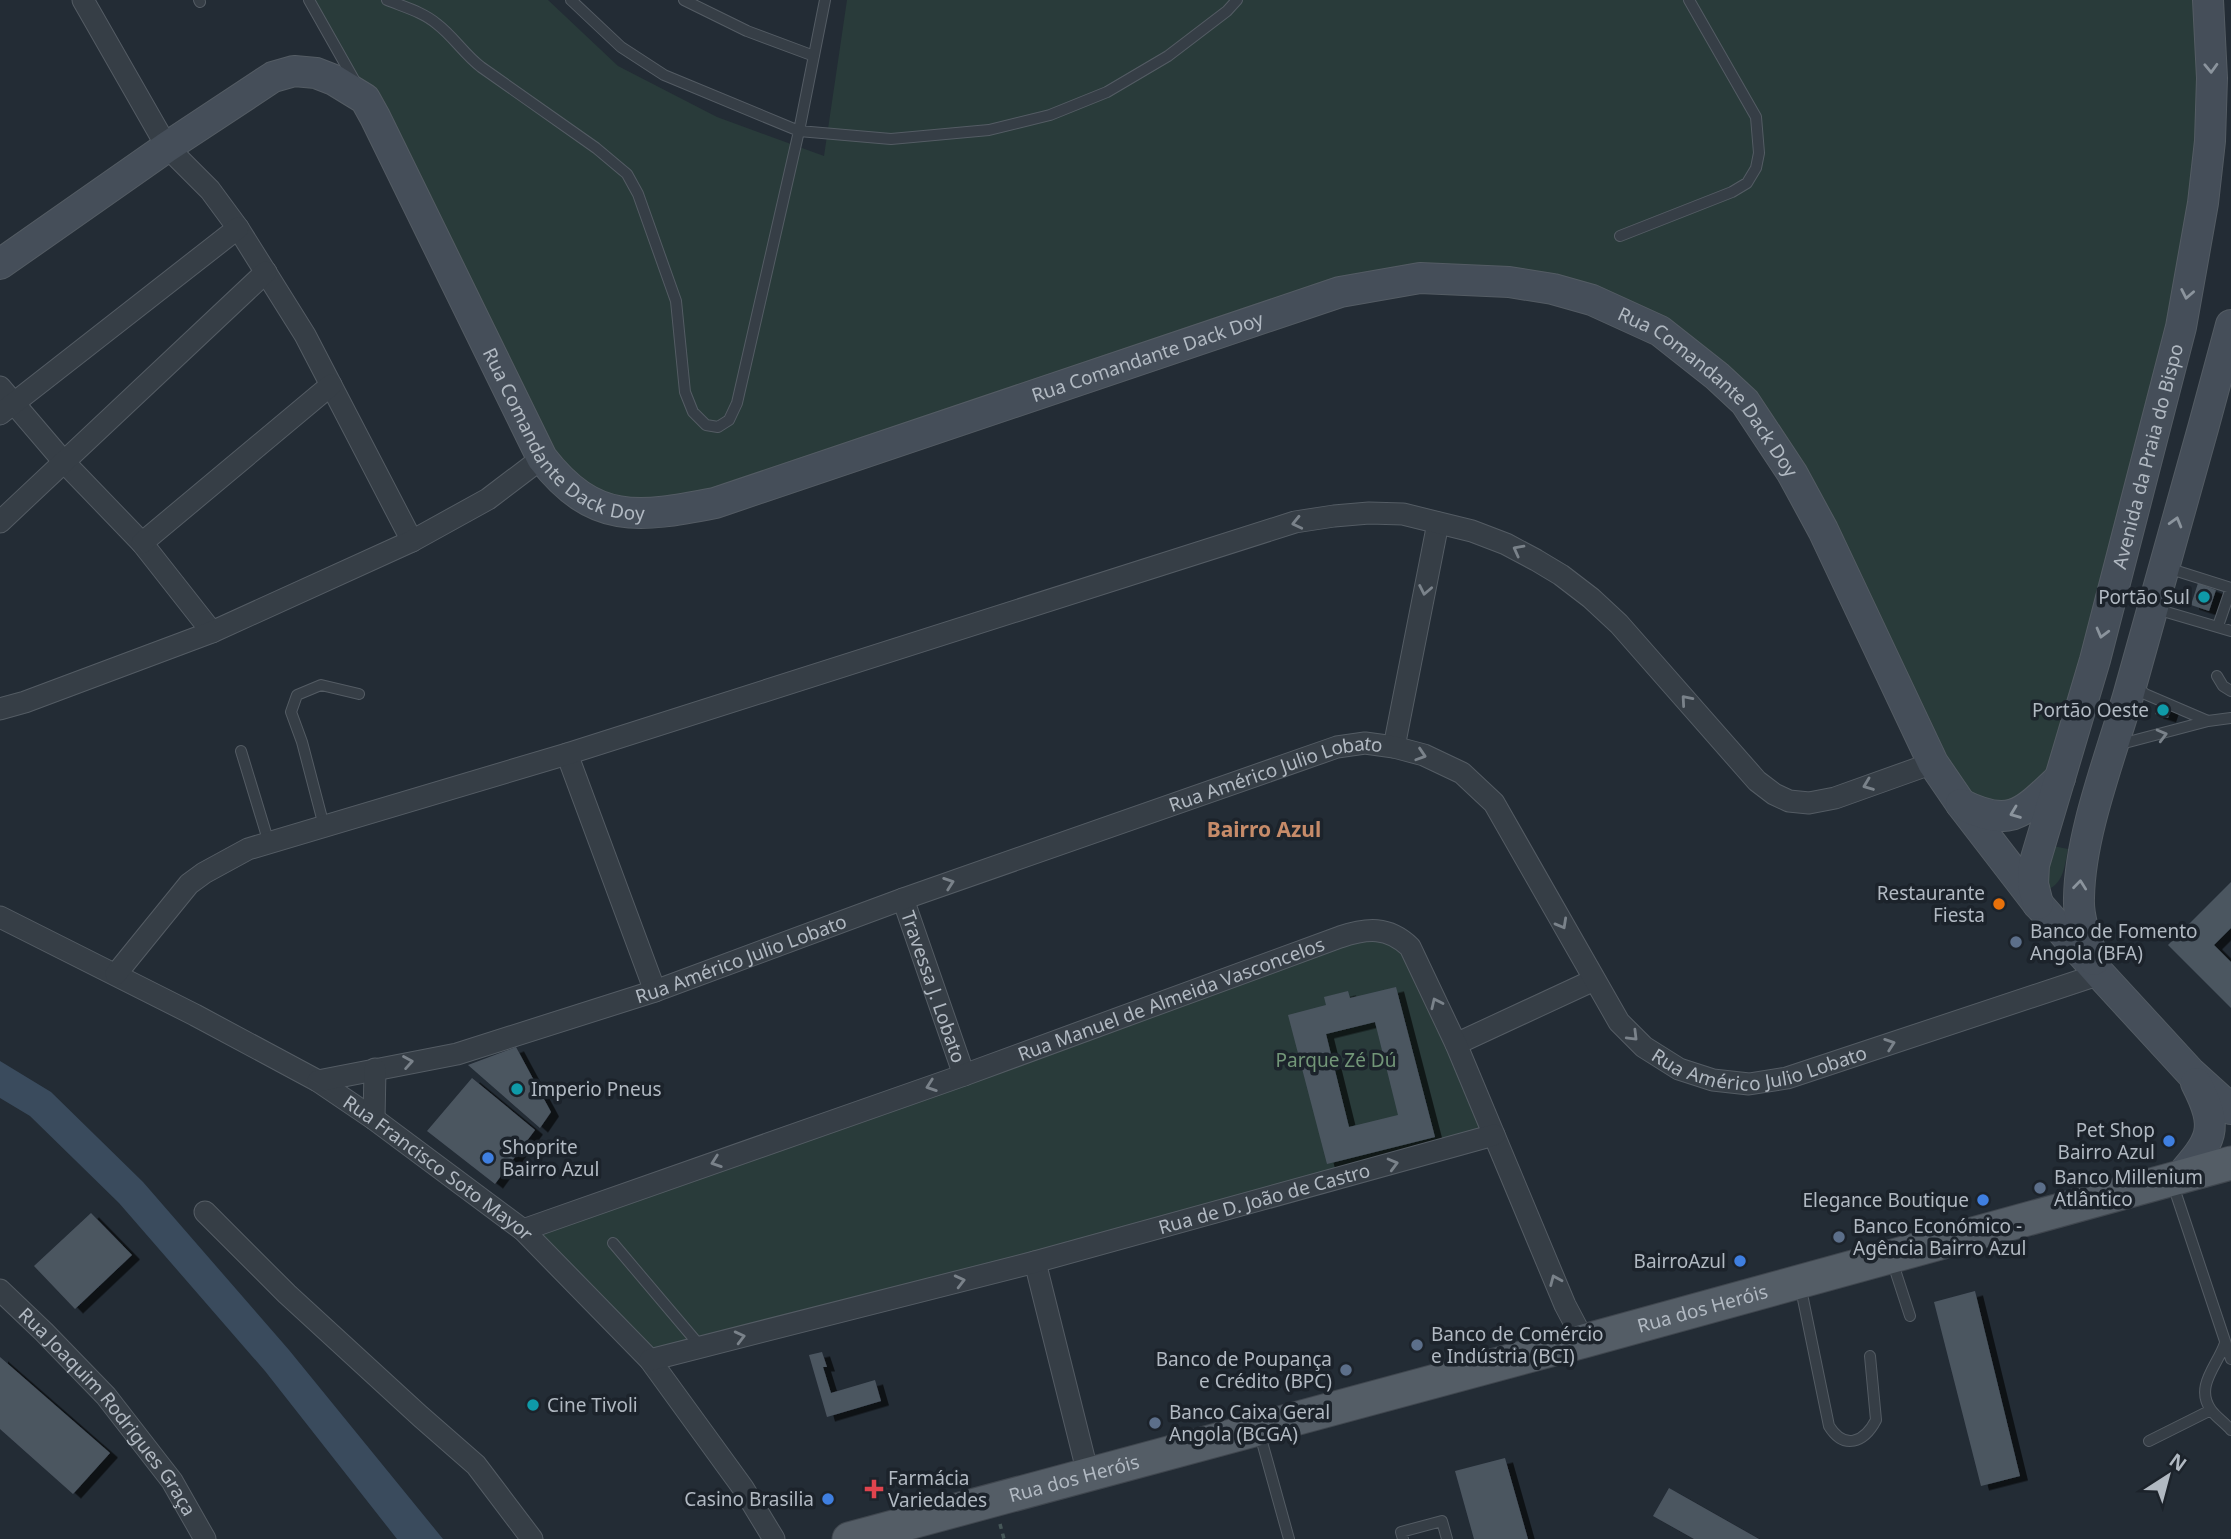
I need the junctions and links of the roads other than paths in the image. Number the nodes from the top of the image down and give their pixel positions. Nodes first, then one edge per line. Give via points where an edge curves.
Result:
1 (83, 0) edge
2 (309, 0) edge
3 (387, 0) edge
4 (571, 0) edge
5 (684, 0) edge
6 (825, 0) edge
7 (1237, 0) edge
8 (1689, 0) edge
9 (2208, 0) edge
10 (814, 57) junction
11 (365, 99) junction
12 (799, 131) junction
13 (167, 147) junction
14 (238, 228) junction
15 (1620, 236) dead end
16 (0, 264) edge
17 (266, 272) junction
18 (2231, 325) edge
19 (331, 385) junction
20 (4, 401) edge
21 (541, 458) junction
22 (64, 462) junction
23 (0, 522) edge
24 (1438, 523) junction
25 (412, 541) junction
26 (142, 544) junction
27 (2164, 564) junction
28 (2231, 588) edge
29 (2150, 617) junction
30 (2218, 626) junction
31 (2231, 631) edge
32 (212, 632) junction
33 (2217, 676) dead end
34 (2132, 683) junction
35 (2231, 691) edge
36 (359, 694) dead end
37 (0, 709) edge
38 (2231, 718) edge
39 (2208, 722) junction
40 (2114, 746) junction
41 (1394, 747) junction
42 (242, 751) dead end
43 (567, 754) junction
44 (1933, 763) junction
45 (2061, 778) junction
46 (1961, 804) junction
47 (2050, 811) junction
48 (2091, 824) junction
49 (324, 826) junction
50 (268, 843) junction
51 (903, 900) junction
52 (2038, 904) junction
53 (0, 916) edge
54 (116, 974) junction
55 (2100, 974) junction
56 (1594, 980) junction
57 (655, 991) junction
58 (1456, 1044) junction
59 (375, 1069) junction
60 (2191, 1073) junction
61 (964, 1075) junction
62 (318, 1081) junction
63 (2231, 1109) edge
64 (374, 1119) junction
65 (1494, 1135) junction
66 (2231, 1163) edge
67 (2231, 1183) edge
68 (2178, 1188) junction
69 (205, 1212) dead end
70 (523, 1230) junction
71 (613, 1243) dead end
72 (1035, 1262) junction
73 (1896, 1273) junction
74 (0, 1290) edge
75 (1803, 1299) junction
76 (1910, 1315) dead end
77 (1584, 1341) junction
78 (2225, 1342) junction
79 (701, 1347) junction
80 (1870, 1356) dead end
81 (2231, 1359) edge
82 (650, 1360) junction
83 (2211, 1410) junction
84 (2231, 1430) edge
85 (2150, 1441) dead end
86 (1262, 1442) junction
87 (1088, 1474) junction
88 (205, 1539) edge
89 (532, 1539) edge
90 (774, 1539) edge
91 (849, 1539) edge
92 (897, 1539) edge
93 (1289, 1539) edge
94 (1403, 1539) edge
95 (1447, 1539) edge

1 - 13 street
2 - 11 lane
3 - 12 lane via 439,25 481,67 627,174 676,301 685,393 693,412 706,425 718,427 729,420 737,403
4 - 12 lane via 621,47 664,75
5 - 10 lane
6 - 10 lane
7 - 12 lane via 1168,56 1107,92 1050,115 989,130 891,139
8 - 15 lane via 1756,117 1759,153 1755,168 1746,183 1732,192
9 -> 45 street, Avenida da Praia do Bispo via 2210,141 2189,283 2162,407
10 - 12 lane
11 - 13 street via 316,73 293,71 253,89
11 - 21 street, Rua Comandante Dack Doy
13 - 14 street via 210,190
13 - 16 street
14 - 17 street
14 - 20 street
17 - 19 street
17 - 22 street
27 -> 18 street
19 - 25 street
19 - 26 street
20 - 22 street
21 - 25 street via 488,499
21 - 44 street, Rua Comandante Dack Doy via 571,491 603,508 636,513 688,509 1340,292 1420,278 1553,289 1592,300 1660,331 1745,402 1793,473 1823,530
22 - 23 street
22 - 26 street
24 -> 41 street
24 -> 43 street via 1403,514 1369,513 1295,523
44 -> 24 street via 1835,798 1809,803 1774,794 1756,781 1591,598 1506,544
25 - 32 street
26 - 32 street
27 - 28 lane
27 - 29 street
28 - 30 lane
29 - 30 lane via 2163,611
29 - 34 street
30 - 31 lane
32 - 37 street
33 - 35 lane
34 - 39 lane via 2145,694
34 - 40 street
36 - 49 lane via 321,685 297,695 291,712
38 - 39 lane
40 -> 39 lane
40 - 48 street
51 -> 41 street, Rua Américo Julio Lobato via 1337,747 1365,743
41 -> 56 street, Rua Américo Julio Lobato via 1462,773 1494,803
42 - 50 lane
43 - 49 street
43 - 57 street
44 - 46 street, Rua Comandante Dack Doy
45 -> 46 street via 2009,817 1989,816
45 - 47 street, Avenida da Praia do Bispo
46 - 52 street, Rua Comandante Dack Doy
47 - 48 street via 2066,829
47 - 52 street, Avenida da Praia do Bispo via 2034,865
55 -> 48 street via 2085,937 2078,900
49 - 50 street
50 - 54 street via 225,860 189,884
51 - 57 street, Rua Américo Julio Lobato
51 - 61 street, Travessa J. Lobato
52 - 55 street, Rua Comandante Dack Doy
53 - 54 street, Rua Francisco Soto Mayor
54 - 62 street, Rua Francisco Soto Mayor
56 -> 55 street, Rua Américo Julio Lobato via 1619,1022 1644,1047 1679,1069 1713,1080 1749,1084 1787,1078
55 - 60 street, Rua Comandante Dack Doy
56 - 58 street
59 -> 57 street, Rua Américo Julio Lobato via 474,1049
58 -> 61 street, Rua Manuel de Almeida Vasconcelos via 1410,947 1389,933 1362,930
58 - 65 street, Rua Manuel de Almeida Vasconcelos
59 - 62 street, Rua Américo Julio Lobato
59 - 64 street
60 - 63 street, Rua Comandante Dack Doy
60 - 68 street, Rua Comandante Dack Doy via 2208,1107 2208,1136
61 -> 70 street, Rua Manuel de Almeida Vasconcelos
62 - 64 street, Rua Francisco Soto Mayor
64 - 70 street, Rua Francisco Soto Mayor
72 -> 65 street, Rua de D. João de Castro
77 -> 65 street, Rua Manuel de Almeida Vasconcelos
66 - 68 main road, Rua dos Heróis
67 - 68 main road, Rua dos Heróis
68 - 73 main road, Rua dos Heróis
68 - 77 main road, Rua dos Heróis
68 - 78 lane
69 - 89 street via 287,1294 476,1465
70 - 82 street, Rua Francisco Soto Mayor
71 - 79 lane
79 -> 72 street, Rua de D. João de Castro
72 - 87 street
73 - 75 main road, Rua dos Heróis
73 - 76 lane
74 - 88 street, Rua Joaquim Rodrigues Graça via 106,1396 172,1481
75 - 80 lane via 1829,1426 1844,1440 1862,1438 1876,1420
75 - 86 main road, Rua dos Heróis
77 - 87 main road, Rua dos Heróis
78 - 81 lane
78 - 83 lane via 2205,1381
79 - 82 street, Rua de D. João de Castro
82 - 90 street, Rua Francisco Soto Mayor via 743,1488
83 - 84 lane
83 - 85 lane
86 - 92 main road, Rua dos Heróis
86 - 93 lane
87 - 91 main road, Rua dos Heróis
94 - 95 lane via 1401,1532 1442,1521

